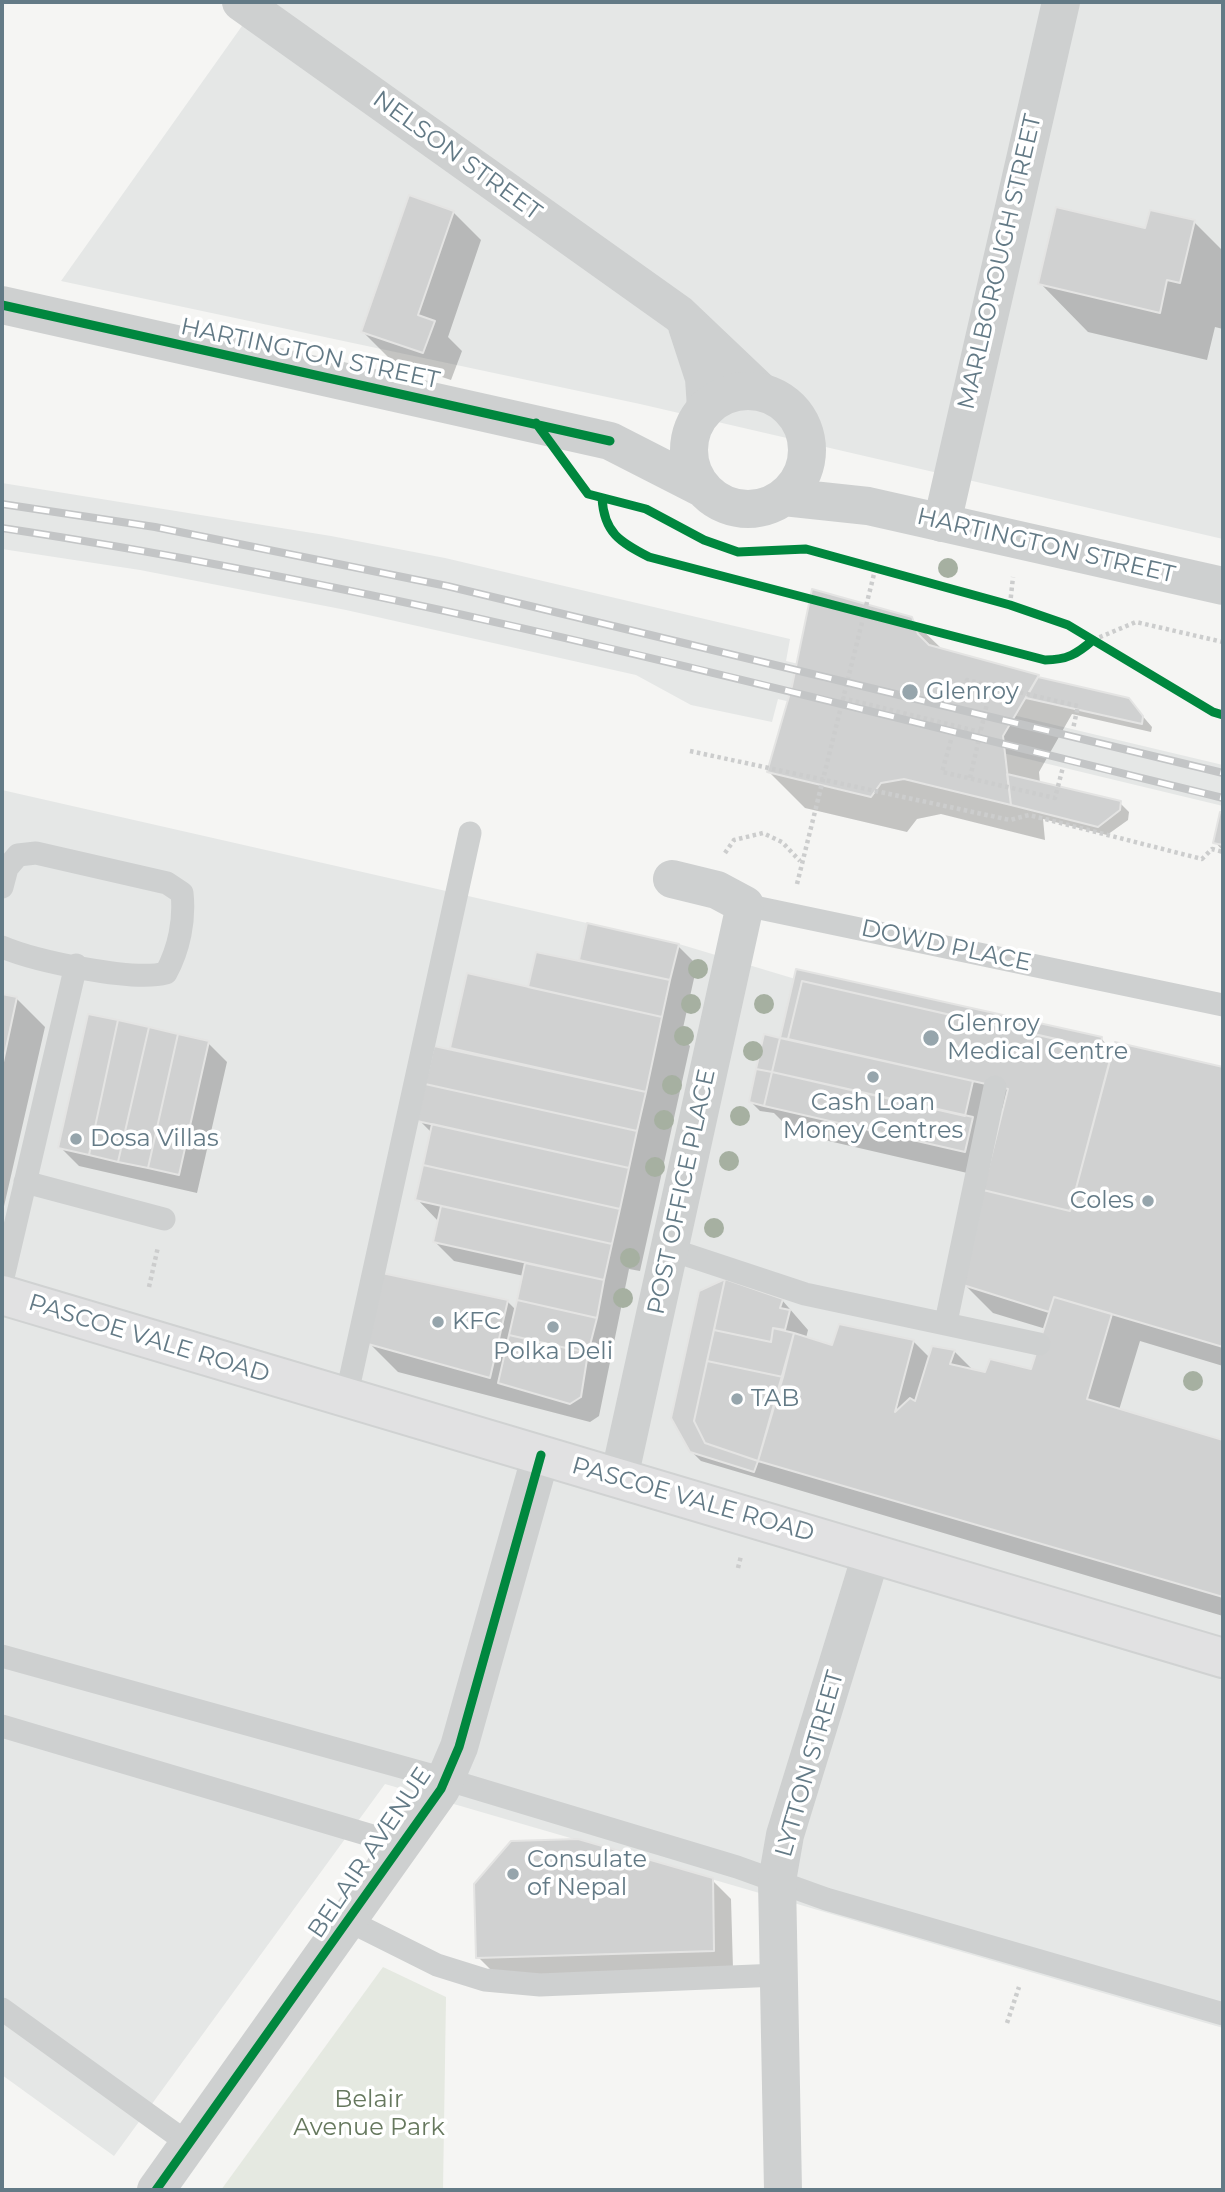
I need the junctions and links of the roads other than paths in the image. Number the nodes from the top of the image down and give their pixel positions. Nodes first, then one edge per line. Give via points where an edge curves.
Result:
1 (241, 2) edge
2 (1061, 2) edge
3 (2, 305) edge
4 (673, 310) junction
5 (760, 391) junction
6 (701, 416) junction
7 (610, 440) junction
8 (808, 448) junction
9 (702, 488) junction
10 (785, 497) junction
11 (868, 506) junction
12 (942, 523) junction
13 (1223, 586) edge
14 (470, 833) dead end
15 (687, 882) road end
16 (2, 887) edge
17 (745, 905) junction
18 (2, 947) edge
19 (76, 965) junction
20 (1223, 1005) edge
21 (995, 1087) dead end
22 (25, 1182) junction
23 (164, 1219) road end
24 (669, 1249) junction
25 (2, 1282) edge
26 (2, 1295) edge
27 (946, 1322) junction
28 (1039, 1344) dead end
29 (346, 1398) junction
30 (541, 1455) junction
31 (619, 1478) junction
32 (872, 1552) junction
33 (2, 1656) edge
34 (1223, 1658) edge
35 (2, 1726) edge
36 (445, 1779) junction
37 (403, 1845) junction
38 (777, 1881) junction
39 (349, 1921) junction
40 (778, 1975) junction
41 (2, 2009) edge
42 (1223, 2014) edge
43 (189, 2144) junction
44 (156, 2190) edge
45 (783, 2190) edge

1 - 4 street, NELSON STREET
2 - 12 street, MARLBOROUGH STREET
3 - 7 street, HARTINGTON STREET
4 - 5 street, NELSON STREET
4 - 6 street, NELSON STREET via 690,329 704,377
5 - 6 street via 721,396
5 - 8 street via 779,398 794,411
6 - 7 street, HARTINGTON STREET via 682,432 642,441
6 - 9 street via 689,439 689,456
7 - 9 street, HARTINGTON STREET
8 - 10 street via 798,484
8 - 11 street, HARTINGTON STREET via 822,469
9 - 10 street via 716,500 742,509 768,506
10 - 11 street, HARTINGTON STREET
11 - 12 street, HARTINGTON STREET
12 - 13 street, HARTINGTON STREET
14 - 29 lane
15 - 17 street, DOWD PLACE via 717,890
16 - 19 lane via 7,868 18,855 36,853 167,883 182,893 184,912 166,973 149,978
17 - 20 lane, DOWD PLACE
17 - 24 street, POST OFFICE PLACE
18 - 19 lane
19 - 22 lane
21 - 27 lane
22 - 23 lane
22 - 25 lane
24 - 27 lane via 805,1293
24 - 31 street, POST OFFICE PLACE
26 - 29 main road, PASCOE VALE ROAD
27 - 28 lane
29 - 30 main road, PASCOE VALE ROAD
30 - 31 main road, PASCOE VALE ROAD
30 - 36 street, BELAIR AVENUE via 459,1747
31 - 32 main road, PASCOE VALE ROAD
32 - 34 main road, PASCOE VALE ROAD
32 - 38 street, LYTTON STREET via 785,1835
33 - 36 lane
35 - 37 lane
36 - 37 street, BELAIR AVENUE
36 - 38 lane
37 - 39 street, BELAIR AVENUE
38 - 40 street, LYTTON STREET
38 - 42 lane
39 - 40 lane via 437,1965 485,1980 540,1985
39 - 43 street, BELAIR AVENUE
40 - 45 street, LYTTON STREET
41 - 43 lane
43 - 44 street, BELAIR AVENUE

